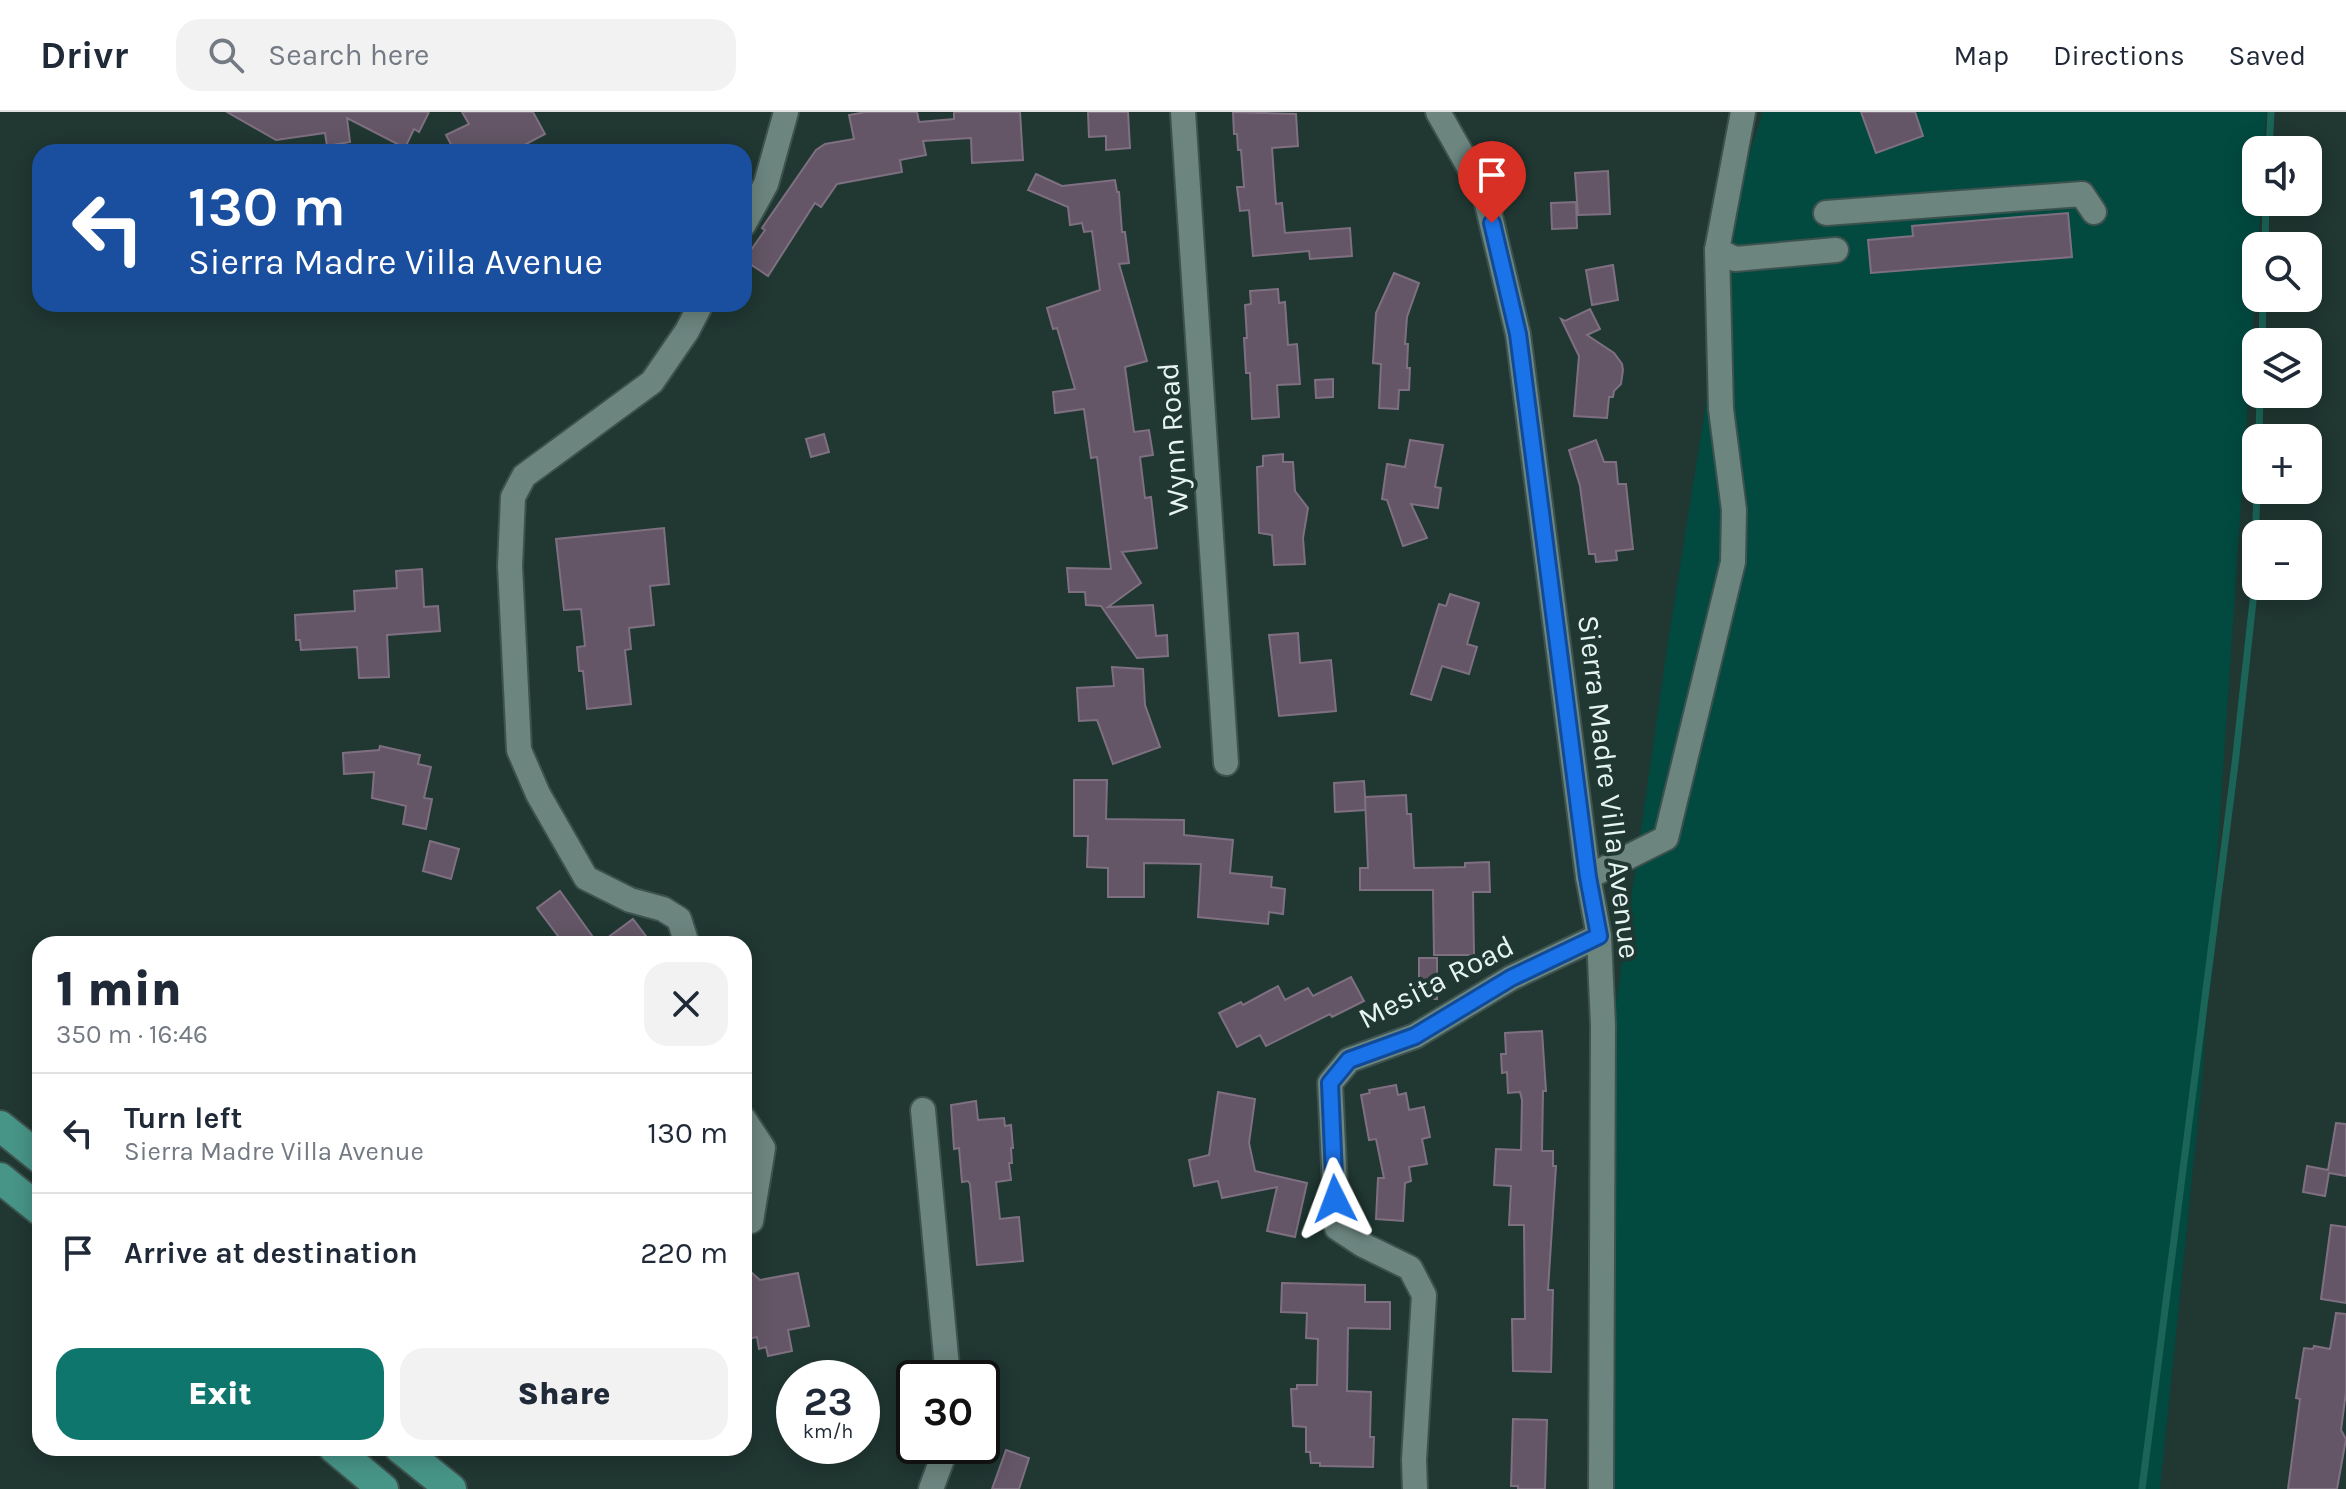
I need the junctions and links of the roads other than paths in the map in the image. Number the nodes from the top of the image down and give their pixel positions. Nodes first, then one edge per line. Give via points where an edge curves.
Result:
1 (786, 112) edge
2 (1183, 112) edge
3 (1438, 112) edge
4 (1743, 112) edge
5 (752, 209) edge
6 (2094, 212) dead end
7 (1826, 213) dead end
8 (1717, 250) junction
9 (1836, 250) dead end
10 (697, 312) edge
11 (1226, 763) dead end
12 (1588, 877) junction
13 (684, 936) edge
14 (1599, 936) junction
15 (923, 1110) dead end
16 (0, 1126) edge
17 (752, 1131) edge
18 (32, 1152) edge
19 (0, 1178) edge
20 (32, 1204) edge
21 (752, 1215) edge
22 (946, 1360) edge
23 (344, 1456) edge
24 (410, 1456) edge
25 (940, 1464) edge
26 (383, 1489) edge
27 (451, 1489) edge
28 (931, 1489) edge
29 (1415, 1489) edge
30 (1601, 1489) edge

1 - 5 street via 766,184
2 - 11 street, Wynn Road
3 - 12 street, Sierra Madre Villa Avenue via 1485,195 1518,334
4 - 8 street
6 - 7 street via 2082,194
8 - 9 street via 1735,259
8 - 12 street via 1721,409 1734,510 1733,562 1666,838
10 - 13 street via 652,382 524,476 513,497 510,566 519,750 538,794 586,878 663,909 679,919
12 - 14 street, Sierra Madre Villa Avenue
14 - 29 street, Mesita Road via 1511,978 1415,1036 1349,1060 1330,1083 1337,1228 1410,1268 1424,1295
14 - 30 street, Sierra Madre Villa Avenue
15 - 22 street
16 - 18 main road
17 - 21 street via 763,1148
19 - 20 main road
23 - 26 main road
24 - 27 main road
25 - 28 street

